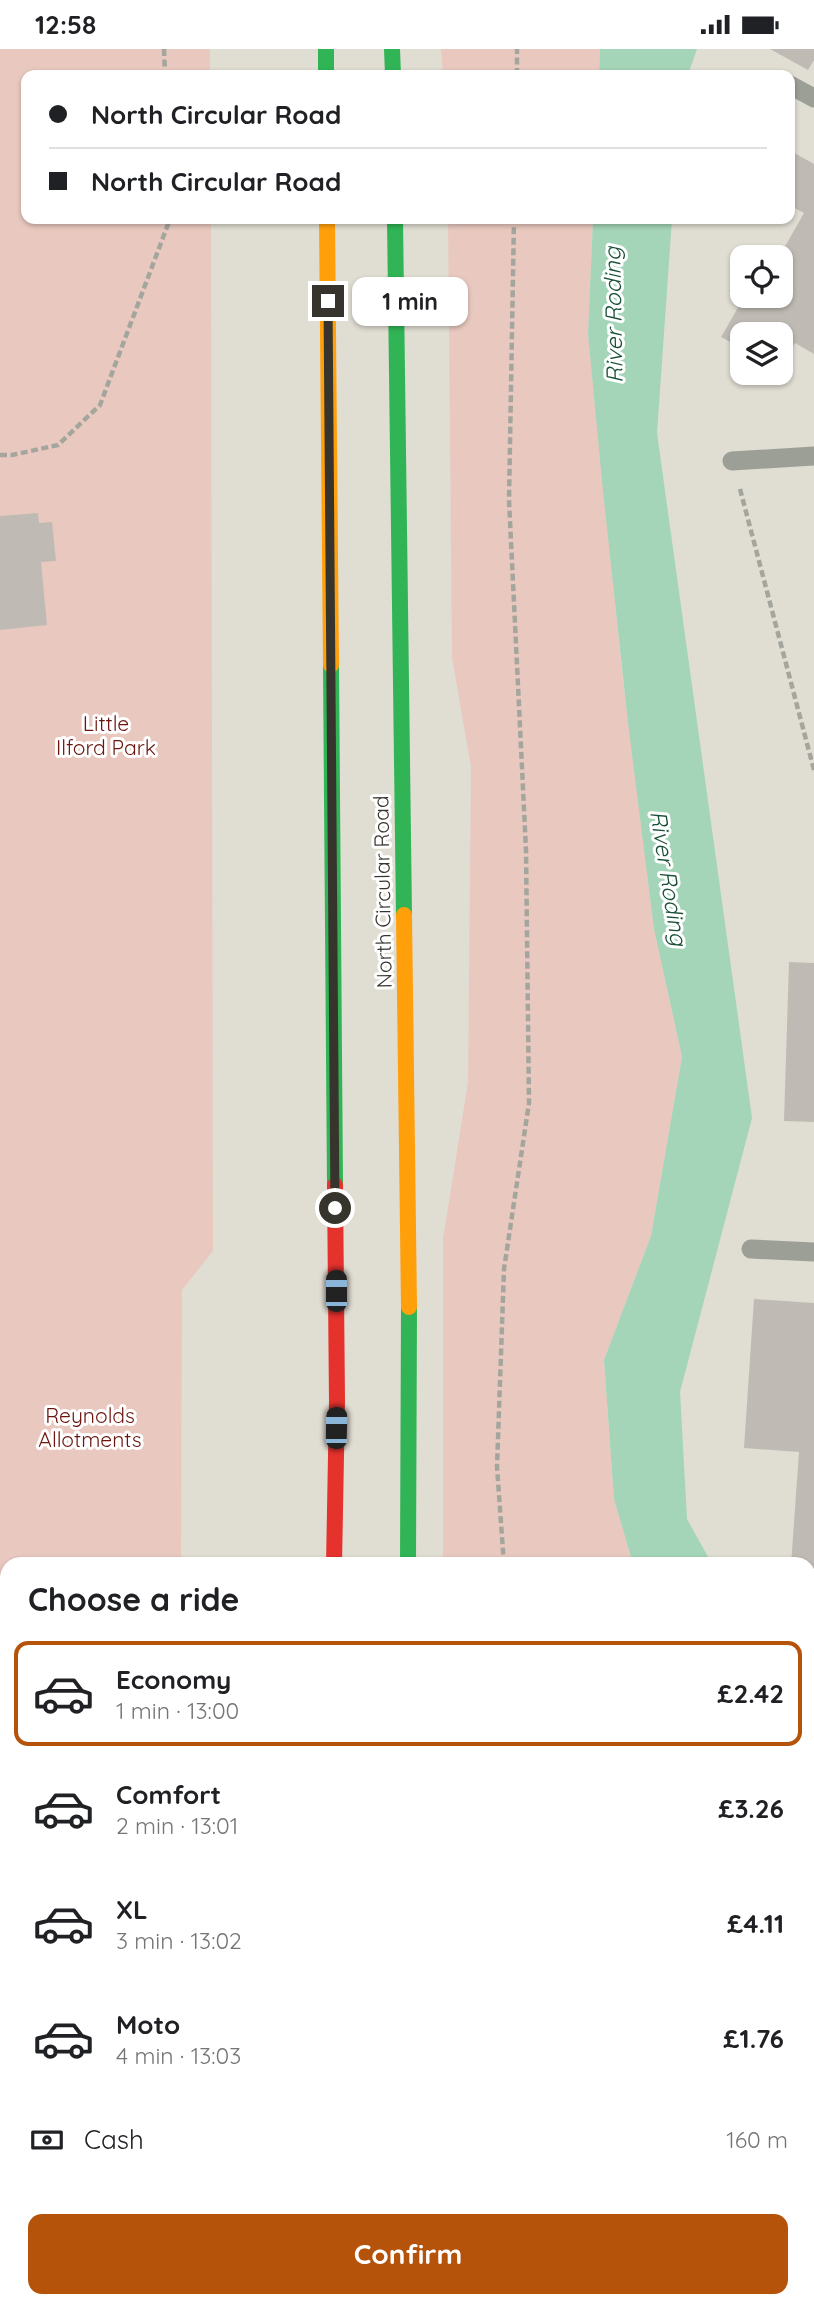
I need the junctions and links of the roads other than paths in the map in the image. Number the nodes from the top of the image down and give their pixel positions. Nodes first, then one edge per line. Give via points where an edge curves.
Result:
1 (326, 49) edge
2 (393, 49) edge
3 (326, 70) edge
4 (393, 70) edge
5 (795, 88) edge
6 (814, 98) edge
7 (327, 224) edge
8 (395, 224) edge
9 (814, 456) edge
10 (733, 461) road end
11 (751, 1249) dead end
12 (814, 1252) edge
13 (334, 1557) edge
14 (408, 1557) edge

1 - 3 highway
2 - 4 highway
5 - 6 lane
7 - 13 highway via 337,1401
8 - 14 highway, North Circular Road
9 - 10 lane
11 - 12 lane

